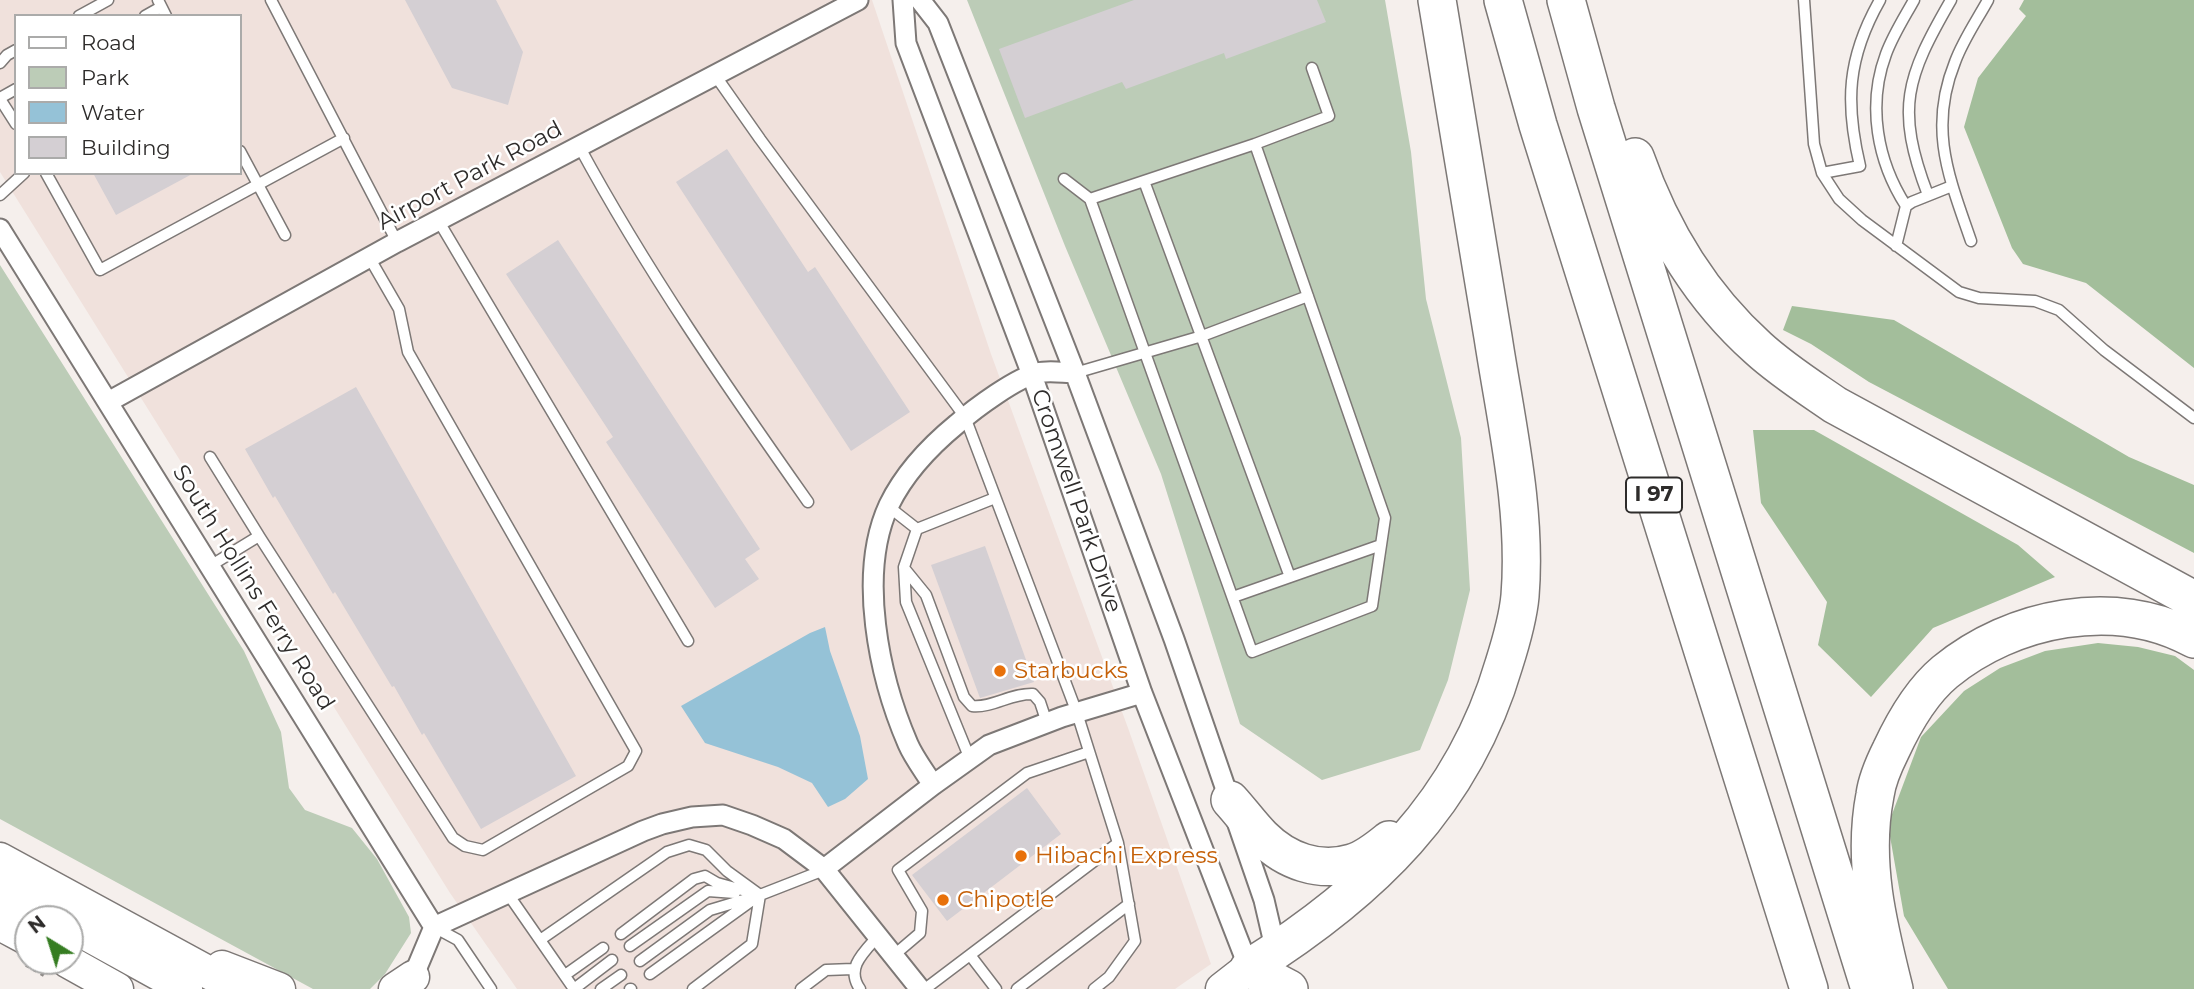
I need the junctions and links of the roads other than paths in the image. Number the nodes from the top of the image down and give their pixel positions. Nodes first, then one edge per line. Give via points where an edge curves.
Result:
1 (108, 0) edge
2 (271, 0) edge
3 (858, 0) edge
4 (903, 0) edge
5 (920, 0) edge
6 (1437, 0) edge
7 (1503, 0) edge
8 (1566, 0) edge
9 (1580, 0) edge
10 (1804, 0) edge
11 (1880, 0) edge
12 (1914, 0) edge
13 (1951, 0) edge
14 (1989, 0) edge
15 (83, 14) edge
16 (14, 51) edge
17 (0, 63) edge
18 (1312, 68) dead end
19 (715, 75) junction
20 (0, 99) edge
21 (14, 121) edge
22 (344, 138) junction
23 (1255, 144) junction
24 (579, 146) junction
25 (242, 155) edge
26 (1822, 173) junction
27 (22, 175) edge
28 (47, 175) edge
29 (1064, 179) dead end
30 (1143, 181) junction
31 (258, 185) junction
32 (1952, 186) junction
33 (0, 195) edge
34 (1928, 195) junction
35 (1090, 199) junction
36 (1906, 206) junction
37 (438, 220) junction
38 (0, 229) edge
39 (285, 235) dead end
40 (1971, 241) dead end
41 (397, 242) junction
42 (1896, 246) junction
43 (369, 257) junction
44 (1308, 296) junction
45 (1202, 336) junction
46 (1145, 353) junction
47 (1075, 373) junction
48 (1032, 375) junction
49 (108, 402) junction
50 (965, 417) junction
51 (2194, 418) edge
52 (210, 457) dead end
53 (995, 498) junction
54 (808, 502) dead end
55 (889, 507) junction
56 (917, 529) junction
57 (259, 536) junction
58 (1381, 545) junction
59 (210, 566) junction
60 (904, 567) junction
61 (1290, 577) junction
62 (1233, 597) junction
63 (2194, 600) edge
64 (2194, 639) edge
65 (688, 641) dead end
66 (1142, 693) junction
67 (1077, 713) junction
68 (1047, 723) junction
69 (1089, 752) junction
70 (970, 759) junction
71 (933, 785) junction
72 (1441, 798) junction
73 (1230, 800) junction
74 (1118, 843) junction
75 (0, 859) edge
76 (824, 870) junction
77 (0, 890) edge
78 (508, 894) junction
79 (760, 895) junction
80 (1129, 904) junction
81 (29, 905) edge
82 (0, 924) edge
83 (434, 927) junction
84 (84, 933) edge
85 (621, 934) dead end
86 (878, 936) junction
87 (14, 939) edge
88 (151, 940) junction
89 (540, 940) junction
90 (630, 946) dead end
91 (603, 948) dead end
92 (970, 955) junction
93 (893, 956) junction
94 (612, 960) dead end
95 (639, 961) dead end
96 (853, 969) junction
97 (650, 974) dead end
98 (72, 975) edge
99 (565, 975) junction
100 (621, 975) dead end
101 (1264, 978) edge
102 (405, 985) edge
103 (117, 989) edge
104 (186, 989) edge
105 (239, 989) edge
106 (279, 989) edge
107 (491, 989) edge
108 (574, 989) edge
109 (601, 989) edge
110 (692, 989) edge
111 (801, 989) edge
112 (860, 989) edge
113 (920, 989) edge
114 (925, 989) edge
115 (996, 989) edge
116 (1017, 989) edge
117 (1094, 989) edge
118 (1809, 989) edge
119 (1870, 989) edge
120 (1894, 989) edge

1 - 15 lane
2 - 22 lane
3 - 19 street, Airport Park Road
4 - 48 street, Cromwell Park Drive via 906,43
5 - 47 street, Cromwell Park Drive via 938,23
6 - 72 highway via 1518,500 1520,541 1520,597 1493,702 1469,754
7 - 118 highway, I 97 via 1538,125
8 - 119 highway, I 97
9 - 63 highway via 1648,195 1686,264 1726,317 1759,349 1835,405
10 - 26 lane via 1812,129
11 - 26 lane via 1858,48 1851,84 1851,122 1860,166
12 - 36 lane via 1886,54 1876,103 1883,160
13 - 34 lane via 1919,59 1909,96 1912,148
14 - 32 lane via 1961,50 1946,90 1941,132
16 - 17 lane
18 - 23 lane via 1329,116
19 - 24 street, Airport Park Road
19 - 50 lane
20 - 21 lane
22 - 31 lane
22 - 41 lane
23 - 30 lane
23 - 44 lane
24 - 37 street, Airport Park Road
24 - 54 lane via 611,205 735,399
25 - 31 lane
26 - 42 lane via 1839,199
27 - 33 lane
28 - 31 lane via 100,270
29 - 35 lane
30 - 35 lane
30 - 45 lane
31 - 39 lane
32 - 34 lane
32 - 40 lane
34 - 36 lane
35 - 46 lane
36 - 42 lane
37 - 41 street, Airport Park Road
37 - 65 lane
38 - 49 street, South Hollins Ferry Road
41 - 43 street, Airport Park Road
42 - 51 lane via 1965,295 2035,301 2059,310
43 - 49 street, Airport Park Road
43 - 57 lane via 399,309 408,352 636,751 628,766 483,850 465,846 453,838
44 - 45 lane
44 - 58 lane via 1385,518
45 - 46 lane
45 - 61 lane
46 - 47 lane
46 - 62 lane
47 - 48 street
47 - 73 street, Cromwell Park Drive
48 - 50 street
48 - 66 street, Cromwell Park Drive
49 - 59 street, South Hollins Ferry Road
50 - 53 lane
50 - 55 street via 909,470
52 - 57 lane
53 - 56 lane
53 - 67 lane
55 - 56 lane
55 - 71 street via 876,550 874,608 888,689 909,746
56 - 60 lane
57 - 59 lane
58 - 61 lane
58 - 62 lane via 1372,606 1252,652
59 - 83 street, South Hollins Ferry Road
60 - 68 lane via 926,595 964,697 972,706 1032,694
60 - 70 lane via 906,602
61 - 62 lane
64 - 120 highway via 2142,620 2058,619 2012,632 1977,650 1944,673 1919,701 1886,761 1875,792 1870,831 1876,913
66 - 67 street
66 - 101 street, Cromwell Park Drive
67 - 68 street
67 - 69 lane
68 - 70 street via 989,745
69 - 74 lane
69 - 93 lane via 1027,773 898,870 922,911 920,933
70 - 71 street
71 - 76 street
72 - 73 highway via 1374,852 1353,863 1333,866 1295,860 1276,849
72 - 101 highway via 1408,841
73 - 101 street, Cromwell Park Drive via 1264,900
74 - 80 lane
74 - 92 lane
75 - 88 main road
76 - 78 street via 784,839 752,825 723,815 692,817 643,831
76 - 79 lane
76 - 86 street
77 - 81 main road
78 - 83 street
78 - 89 lane
79 - 85 lane via 705,876 694,879
79 - 89 lane via 706,850 689,845 667,852
79 - 90 lane via 708,891
79 - 95 lane via 710,909
79 - 97 lane
79 - 110 lane via 752,944
80 - 116 lane
80 - 117 lane via 1135,942 1109,978
82 - 87 main road
83 - 102 street
83 - 107 lane via 458,940
84 - 104 main road
86 - 93 street
86 - 96 lane
88 - 105 main road
88 - 106 main road
89 - 99 lane
91 - 99 lane
92 - 114 lane
92 - 115 lane
93 - 113 street
94 - 108 lane
96 - 111 lane via 826,970
96 - 112 lane
98 - 103 main road
99 - 108 lane
100 - 109 lane

